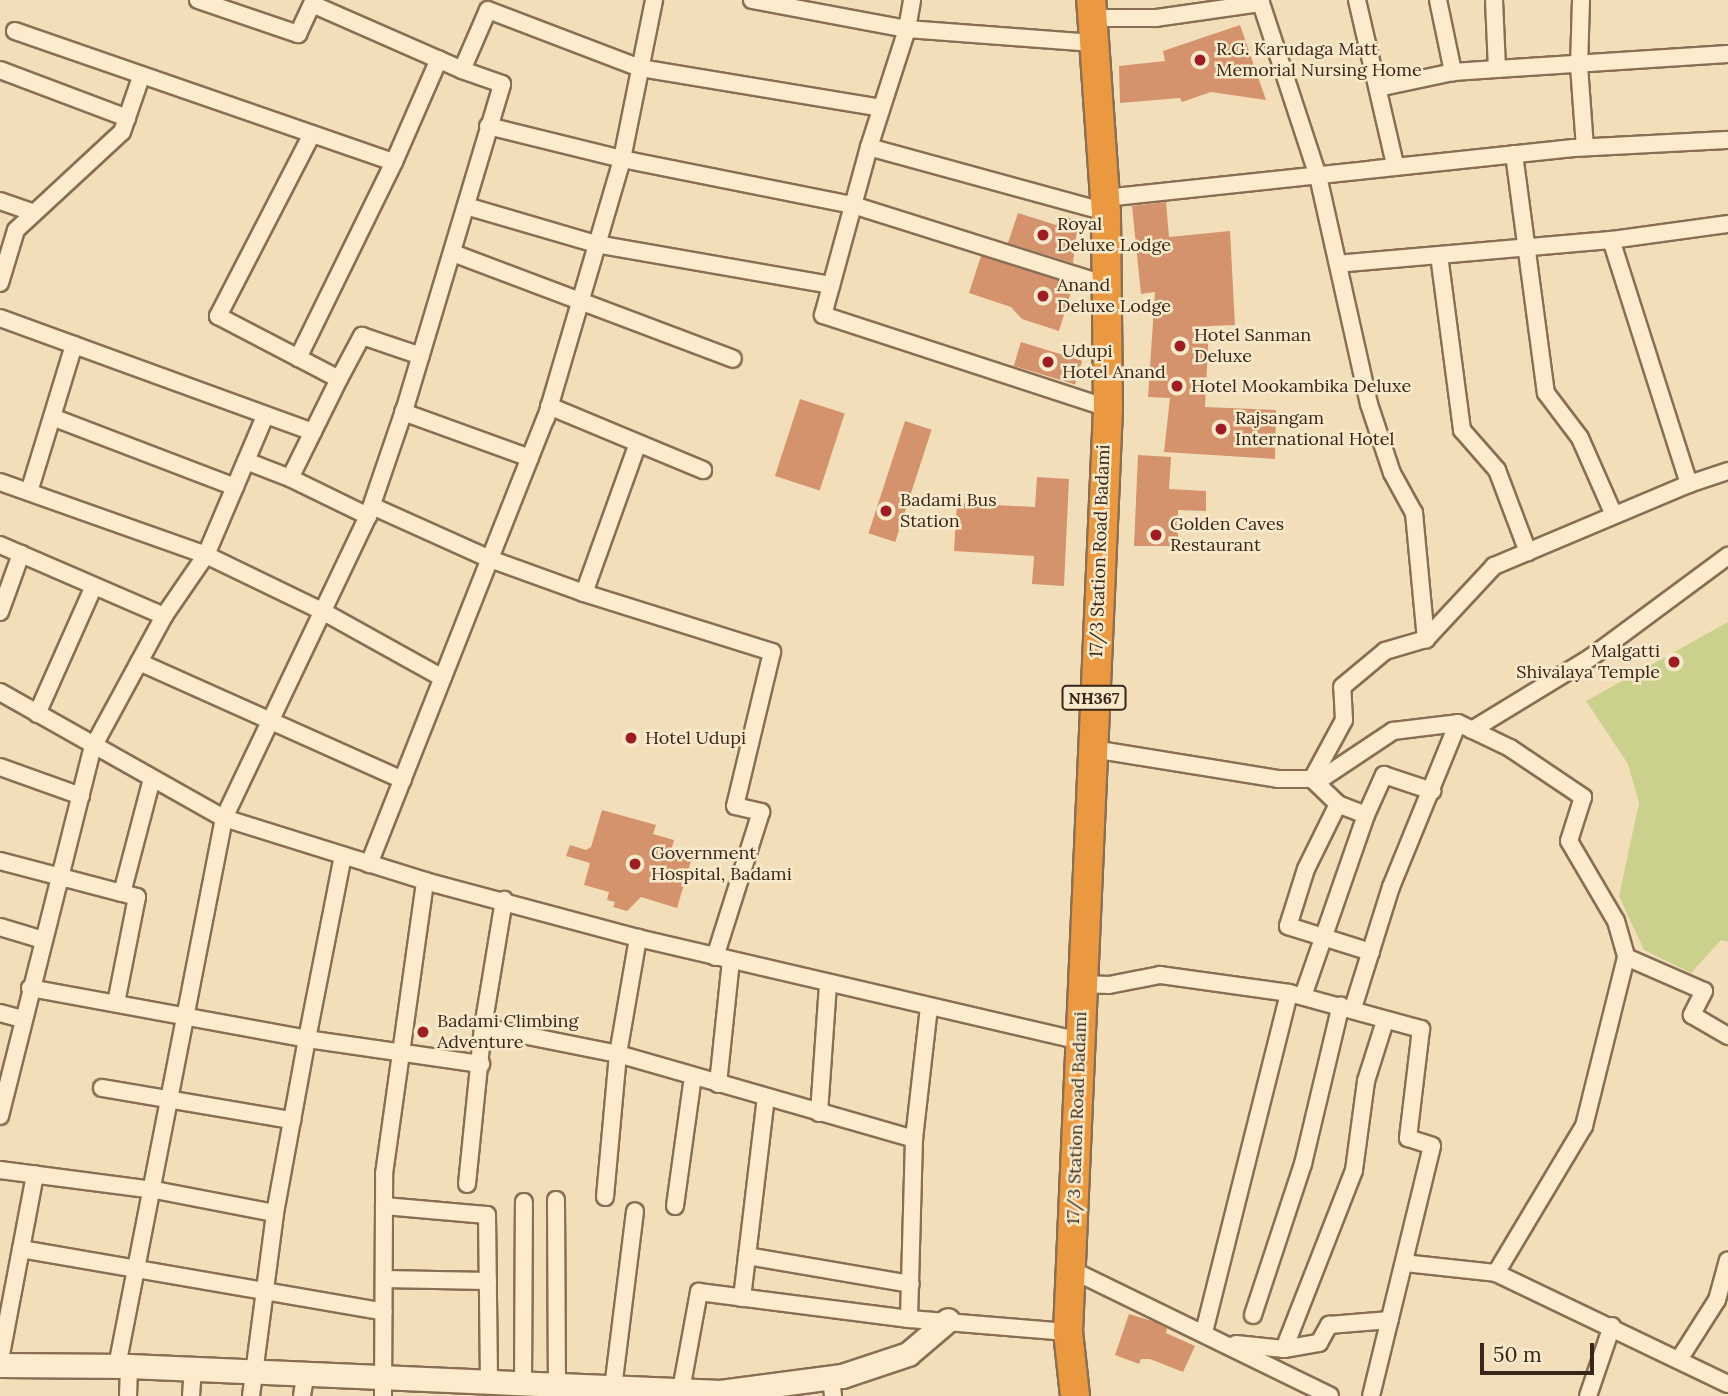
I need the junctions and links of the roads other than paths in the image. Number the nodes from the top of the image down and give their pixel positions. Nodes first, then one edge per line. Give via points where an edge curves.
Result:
1 (198, 0) edge
2 (654, 0) edge
3 (752, 0) edge
4 (912, 0) edge
5 (1357, 0) edge
6 (1438, 0) edge
7 (1494, 0) edge
8 (1581, 0) edge
9 (1261, 1) edge
10 (789, 4) edge
11 (1092, 21) edge
12 (907, 29) junction
13 (15, 31) dead end
14 (1728, 54) edge
15 (439, 59) junction
16 (1579, 65) junction
17 (640, 68) junction
18 (1497, 69) junction
19 (0, 70) edge
20 (462, 70) junction
21 (1453, 72) junction
22 (141, 78) junction
23 (1378, 88) junction
24 (881, 108) junction
25 (127, 118) junction
26 (488, 126) junction
27 (313, 134) junction
28 (1728, 140) edge
29 (869, 147) junction
30 (1584, 147) junction
31 (1514, 154) junction
32 (622, 159) junction
33 (394, 162) junction
34 (1395, 165) junction
35 (1318, 176) junction
36 (0, 201) edge
37 (853, 205) junction
38 (1105, 205) junction
39 (466, 206) junction
40 (34, 213) junction
41 (1728, 224) edge
42 (1611, 240) junction
43 (596, 244) junction
44 (1527, 247) junction
45 (453, 253) junction
46 (1439, 255) junction
47 (1338, 264) junction
48 (0, 283) edge
49 (831, 285) junction
50 (1107, 285) junction
51 (580, 299) junction
52 (0, 318) edge
53 (74, 345) junction
54 (421, 356) junction
55 (298, 358) junction
56 (733, 359) dead end
57 (339, 379) junction
58 (549, 406) junction
59 (1108, 408) junction
60 (403, 412) junction
61 (265, 416) junction
62 (52, 417) junction
63 (313, 432) junction
64 (638, 443) junction
65 (530, 458) junction
66 (246, 461) junction
67 (703, 470) dead end
68 (1728, 471) edge
69 (290, 478) junction
70 (0, 482) edge
71 (1689, 484) junction
72 (235, 487) junction
73 (29, 492) junction
74 (370, 511) junction
75 (1614, 515) junction
76 (0, 545) edge
77 (1528, 552) junction
78 (21, 554) junction
79 (206, 555) junction
80 (1728, 556) edge
81 (490, 559) junction
82 (94, 586) junction
83 (584, 593) junction
84 (322, 611) junction
85 (0, 612) edge
86 (164, 616) junction
87 (1426, 639) junction
88 (139, 662) junction
89 (443, 678) junction
90 (0, 692) edge
91 (37, 714) junction
92 (270, 723) junction
93 (1465, 726) junction
94 (93, 747) junction
95 (1093, 749) junction
96 (0, 768) edge
97 (152, 779) junction
98 (1312, 779) junction
99 (402, 780) junction
100 (1432, 791) junction
101 (80, 796) junction
102 (1338, 804) junction
103 (1366, 814) junction
104 (224, 818) junction
105 (343, 855) junction
106 (0, 861) edge
107 (369, 864) junction
108 (58, 880) junction
109 (425, 881) junction
110 (122, 893) junction
111 (505, 900) junction
112 (0, 927) edge
113 (1325, 934) junction
114 (638, 938) junction
115 (43, 940) junction
116 (1371, 952) junction
117 (1626, 957) junction
118 (723, 959) junction
119 (828, 984) junction
120 (1082, 984) junction
121 (30, 988) junction
122 (1296, 995) junction
123 (116, 1003) junction
124 (1347, 1006) junction
125 (929, 1007) junction
126 (0, 1013) edge
127 (187, 1015) junction
128 (22, 1019) junction
129 (1385, 1021) junction
130 (483, 1027) junction
131 (1728, 1036) edge
132 (307, 1039) junction
133 (1079, 1041) junction
134 (618, 1054) junction
135 (398, 1055) junction
136 (481, 1064) junction
137 (693, 1076) junction
138 (718, 1084) junction
139 (102, 1088) dead end
140 (3, 1090) edge
141 (766, 1098) junction
142 (172, 1099) junction
143 (819, 1113) junction
144 (0, 1116) edge
145 (292, 1120) junction
146 (914, 1139) junction
147 (0, 1170) edge
148 (35, 1174) junction
149 (467, 1184) dead end
150 (155, 1190) junction
151 (605, 1197) dead end
152 (556, 1200) dead end
153 (524, 1202) dead end
154 (384, 1206) junction
155 (675, 1206) dead end
156 (635, 1211) dead end
157 (275, 1213) junction
158 (21, 1249) junction
159 (747, 1255) junction
160 (1728, 1260) edge
161 (1404, 1263) junction
162 (138, 1268) junction
163 (1072, 1270) junction
164 (1496, 1273) junction
165 (384, 1279) junction
166 (488, 1281) junction
167 (911, 1284) junction
168 (265, 1293) junction
169 (742, 1298) junction
170 (384, 1312) junction
171 (1253, 1315) dead end
172 (909, 1319) junction
173 (948, 1320) junction
174 (1390, 1320) junction
175 (1612, 1326) junction
176 (1068, 1332) junction
177 (1204, 1332) junction
178 (1219, 1343) junction
179 (1284, 1349) junction
180 (1680, 1358) junction
181 (0, 1362) edge
182 (123, 1366) junction
183 (193, 1370) junction
184 (1728, 1384) edge
185 (253, 1385) edge
186 (523, 1385) junction
187 (303, 1386) edge
188 (384, 1388) edge
189 (479, 1388) edge
190 (613, 1388) junction
191 (832, 1388) edge
192 (558, 1391) edge
193 (681, 1391) junction
194 (128, 1396) edge
195 (191, 1396) edge
196 (1075, 1396) edge
197 (1330, 1396) edge
198 (1371, 1396) edge
199 (1588, 1396) edge

1 - 15 street via 298,34 312,4
2 - 17 street
3 - 10 street
4 - 12 street
5 - 23 street
6 - 21 street
7 - 18 street
8 - 16 street
9 - 11 street via 1156,18
9 - 35 street
10 - 12 street
11 - 12 street
11 - 38 highway, 17/3 Station Road Badami / NH367
12 - 24 street
13 - 22 street
14 - 16 street
15 - 20 street
15 - 33 street
16 - 18 street
16 - 30 street
17 - 20 street via 488,9
17 - 24 street
17 - 32 street
18 - 21 street
19 - 25 street
20 - 26 street via 502,84
21 - 23 street
22 - 25 street
22 - 27 street
23 - 34 street
24 - 29 street
25 - 40 street via 122,132
26 - 32 street
26 - 39 street
27 - 33 street
27 - 55 street via 218,316
28 - 30 street
29 - 37 street
29 - 38 street
30 - 31 street
31 - 34 street
31 - 44 street
32 - 37 street
32 - 43 street
33 - 55 street
34 - 35 street
35 - 38 street
35 - 47 street
36 - 40 street
37 - 49 street
37 - 50 street
38 - 50 highway, 17/3 Station Road Badami / NH367
39 - 43 street
39 - 45 street
40 - 48 street via 16,229
41 - 42 street
42 - 44 street
42 - 71 street
43 - 49 street
43 - 51 street
44 - 46 street
44 - 75 street via 1546,393 1580,438
45 - 51 street
45 - 54 street
46 - 47 street
46 - 77 street via 1462,430 1497,470
47 - 87 street via 1369,404 1392,473 1414,513
49 - 59 street via 823,315
50 - 59 highway, 17/3 Station Road Badami / NH367
51 - 56 street
51 - 58 street
52 - 53 street
53 - 61 street
53 - 62 street
54 - 57 street via 362,336
54 - 60 street
55 - 57 street
57 - 63 street
58 - 64 street
58 - 65 street
59 - 95 highway, 17/3 Station Road Badami / NH367
60 - 65 street
60 - 74 street
61 - 63 street
61 - 66 street
62 - 72 street
62 - 73 street
63 - 69 street
64 - 67 street
64 - 83 street
65 - 81 street
66 - 69 street
66 - 72 street
68 - 71 street
69 - 74 street
70 - 73 street
71 - 75 street
72 - 79 street
73 - 79 street
74 - 81 street
74 - 84 street
75 - 77 street
76 - 78 street
77 - 87 street via 1494,566
78 - 82 street
78 - 85 street
79 - 84 street
79 - 86 street
80 - 93 street via 1590,658
81 - 83 street
81 - 89 street
82 - 86 street
82 - 91 street
83 - 118 street via 772,652 735,806 761,812
84 - 89 street
84 - 92 street
86 - 88 street
87 - 98 street via 1385,651 1342,687 1344,720
88 - 92 street
88 - 94 street
89 - 99 street
90 - 91 street
91 - 94 street
92 - 99 street
92 - 104 street
93 - 98 street via 1393,731 1321,779
93 - 100 street
93 - 117 street via 1510,748 1583,797 1569,841 1616,920
94 - 97 street
94 - 101 street
95 - 98 street via 1279,779
95 - 120 highway, 17/3 Station Road Badami / NH367
96 - 101 street
97 - 104 street
97 - 110 street
98 - 102 street
99 - 107 street
100 - 103 street via 1384,775
100 - 116 street via 1391,887
101 - 108 street
102 - 103 street
102 - 113 street via 1306,869 1288,926
103 - 113 street
104 - 105 street
104 - 127 street
105 - 107 street
105 - 132 street
106 - 108 street
107 - 109 street
108 - 110 street
108 - 115 street
109 - 111 street
109 - 135 street
110 - 123 street via 136,897
111 - 114 street
111 - 130 street
112 - 115 street
113 - 116 street
113 - 122 street
114 - 118 street
114 - 134 street
115 - 121 street
116 - 124 street
117 - 131 street via 1704,991 1692,1015
117 - 164 street via 1584,1126
118 - 119 street
118 - 138 street
119 - 125 street
119 - 143 street
120 - 122 street via 1109,985 1160,975
120 - 133 highway, 17/3 Station Road Badami / NH367
121 - 123 street
121 - 128 street
122 - 124 street
122 - 177 street
123 - 127 street
124 - 129 street
124 - 171 street via 1303,1164
125 - 133 street
125 - 146 street
126 - 128 street
127 - 132 street
127 - 142 street
128 - 140 street
129 - 161 street via 1421,1029 1409,1138 1432,1146
129 - 179 street via 1366,1081 1354,1170
130 - 134 street
130 - 136 street
132 - 135 street
132 - 145 street
133 - 163 highway, 17/3 Station Road Badami / NH367
134 - 137 street
134 - 151 street
135 - 136 street
135 - 154 street
136 - 149 street
137 - 138 street
137 - 155 street
138 - 141 street
139 - 142 street
140 - 144 street
141 - 143 street
141 - 159 street
142 - 145 street
142 - 150 street
143 - 146 street
145 - 157 street
146 - 167 street
147 - 148 street
148 - 150 street
148 - 158 street
150 - 157 street
150 - 162 street
152 - 192 street
153 - 186 street
154 - 165 street
154 - 166 street via 487,1214
156 - 190 street
157 - 168 street
158 - 162 street
158 - 181 street
159 - 167 street
159 - 169 street
160 - 180 street via 1717,1300
161 - 164 street
161 - 174 street
162 - 168 street
162 - 182 street
163 - 176 highway, 17/3 Station Road Badami / NH367
163 - 177 street
164 - 175 street
165 - 166 street
165 - 170 street
166 - 189 street
167 - 172 street
168 - 170 street
168 - 185 street
169 - 172 street
169 - 193 street via 699,1292
170 - 188 street
172 - 173 street
173 - 176 street
173 - 191 street via 908,1354
174 - 179 street via 1329,1325 1319,1343
174 - 198 street
175 - 180 street
175 - 199 street
176 - 196 highway, 17/3 Station Road Badami / NH367
177 - 178 street
178 - 179 street
178 - 197 street
180 - 184 street
181 - 182 street
182 - 183 street
182 - 194 street
183 - 185 street
183 - 195 street
185 - 187 street
186 - 189 street
186 - 192 street
187 - 188 street
188 - 189 street
190 - 192 street
190 - 193 street
191 - 193 street

